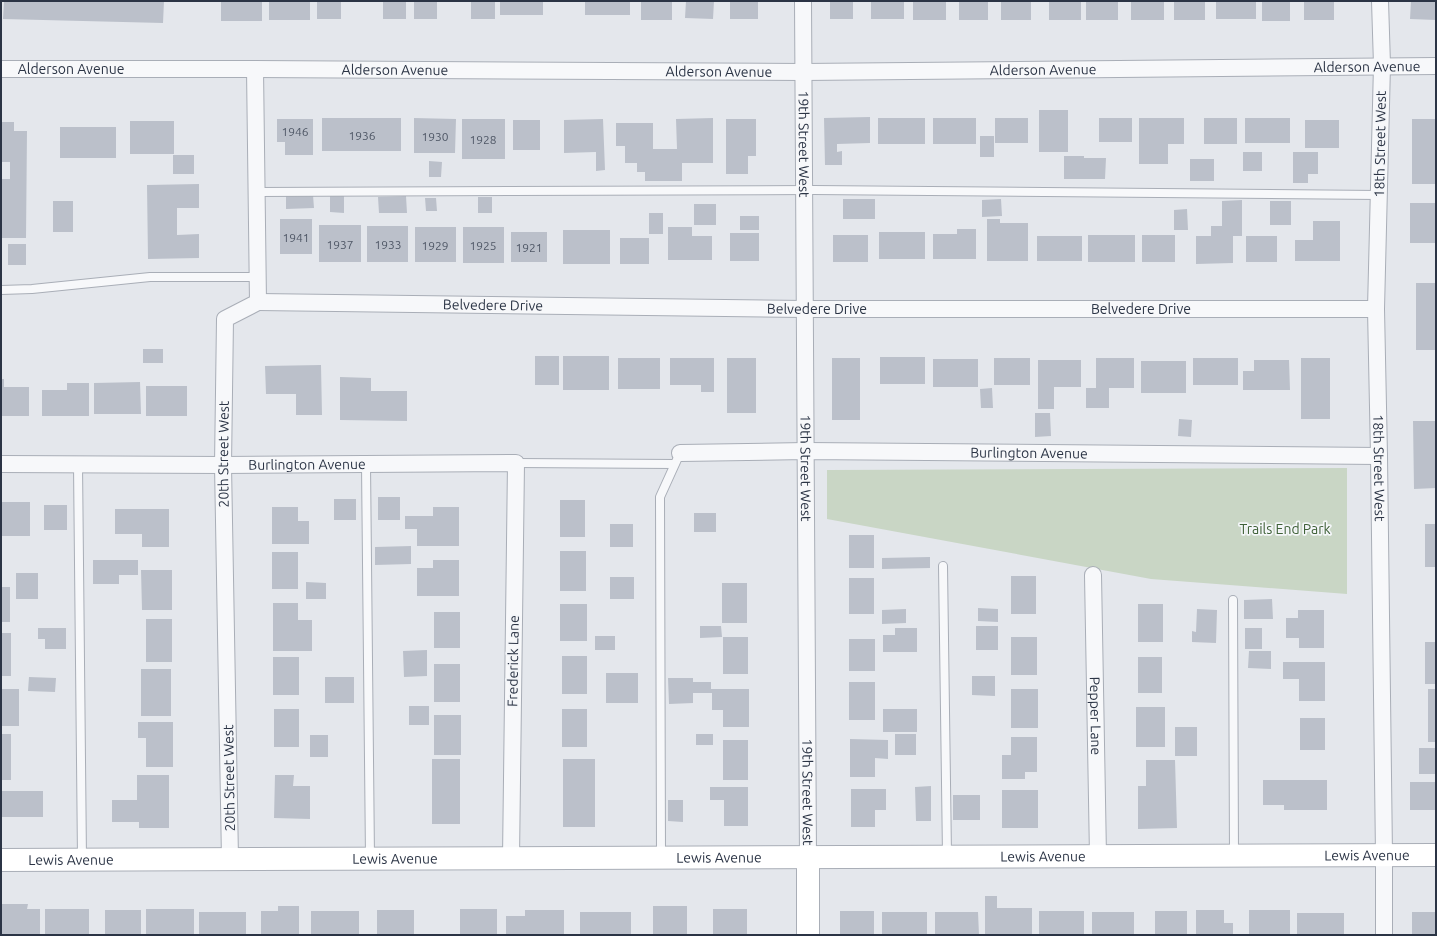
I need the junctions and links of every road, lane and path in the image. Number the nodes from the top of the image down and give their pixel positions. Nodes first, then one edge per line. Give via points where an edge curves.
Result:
1 (803, 1) edge
2 (1380, 1) edge
3 (1382, 65) junction
4 (1436, 66) edge
5 (1, 69) edge
6 (255, 69) junction
7 (803, 72) junction
8 (804, 190) junction
9 (257, 192) junction
10 (1379, 195) junction
11 (258, 277) junction
12 (1, 290) edge
13 (258, 302) junction
14 (805, 309) junction
15 (1376, 309) junction
16 (806, 452) junction
17 (1379, 456) junction
18 (677, 459) junction
19 (516, 463) junction
20 (1, 464) edge
21 (78, 464) junction
22 (366, 464) junction
23 (223, 465) junction
24 (943, 566) dead end
25 (1093, 575) dead end
26 (1233, 600) dead end
27 (1234, 855) junction
28 (1384, 855) junction
29 (1436, 855) edge
30 (1098, 856) junction
31 (808, 857) junction
32 (947, 857) junction
33 (370, 858) junction
34 (511, 858) junction
35 (661, 858) junction
36 (82, 859) junction
37 (230, 859) junction
38 (1, 860) edge
39 (808, 935) edge
40 (1384, 935) edge

1 - 7 street, 19th Street West
2 - 3 street, 18th Street West
3 - 4 street, Alderson Avenue
3 - 7 street, Alderson Avenue
3 - 10 street, 18th Street West
5 - 6 street, Alderson Avenue
6 - 7 street, Alderson Avenue
6 - 9 street
7 - 8 street, 19th Street West
8 - 9 lane
8 - 10 lane
8 - 14 street, 19th Street West
9 - 11 street
10 - 15 street, 18th Street West
11 - 12 lane via 150,277
11 - 13 street
13 - 14 street, Belvedere Drive
13 - 23 street, 20th Street West via 225,319
14 - 15 street, Belvedere Drive
14 - 16 street, 19th Street West
15 - 17 street, 18th Street West
16 - 17 street, Burlington Avenue
16 - 18 street, Burlington Avenue
16 - 31 street, 19th Street West
17 - 28 street, 18th Street West
18 - 19 lane
18 - 35 lane via 660,497
19 - 22 street, Burlington Avenue
19 - 34 street, Frederick Lane
20 - 21 street, Burlington Avenue
21 - 23 street, Burlington Avenue
21 - 36 lane
22 - 23 street, Burlington Avenue
22 - 33 lane
23 - 37 street, 20th Street West
24 - 32 lane
25 - 30 street, Pepper Lane
26 - 27 lane
27 - 28 street, Lewis Avenue
27 - 30 street, Lewis Avenue
28 - 29 street, Lewis Avenue
28 - 40 street, 18th Street West
30 - 32 street, Lewis Avenue
31 - 32 street, Lewis Avenue
31 - 35 street, Lewis Avenue
31 - 39 street, 19th Street West
33 - 34 street, Lewis Avenue
33 - 37 street, Lewis Avenue
34 - 35 street, Lewis Avenue
36 - 37 street, Lewis Avenue
36 - 38 street, Lewis Avenue

